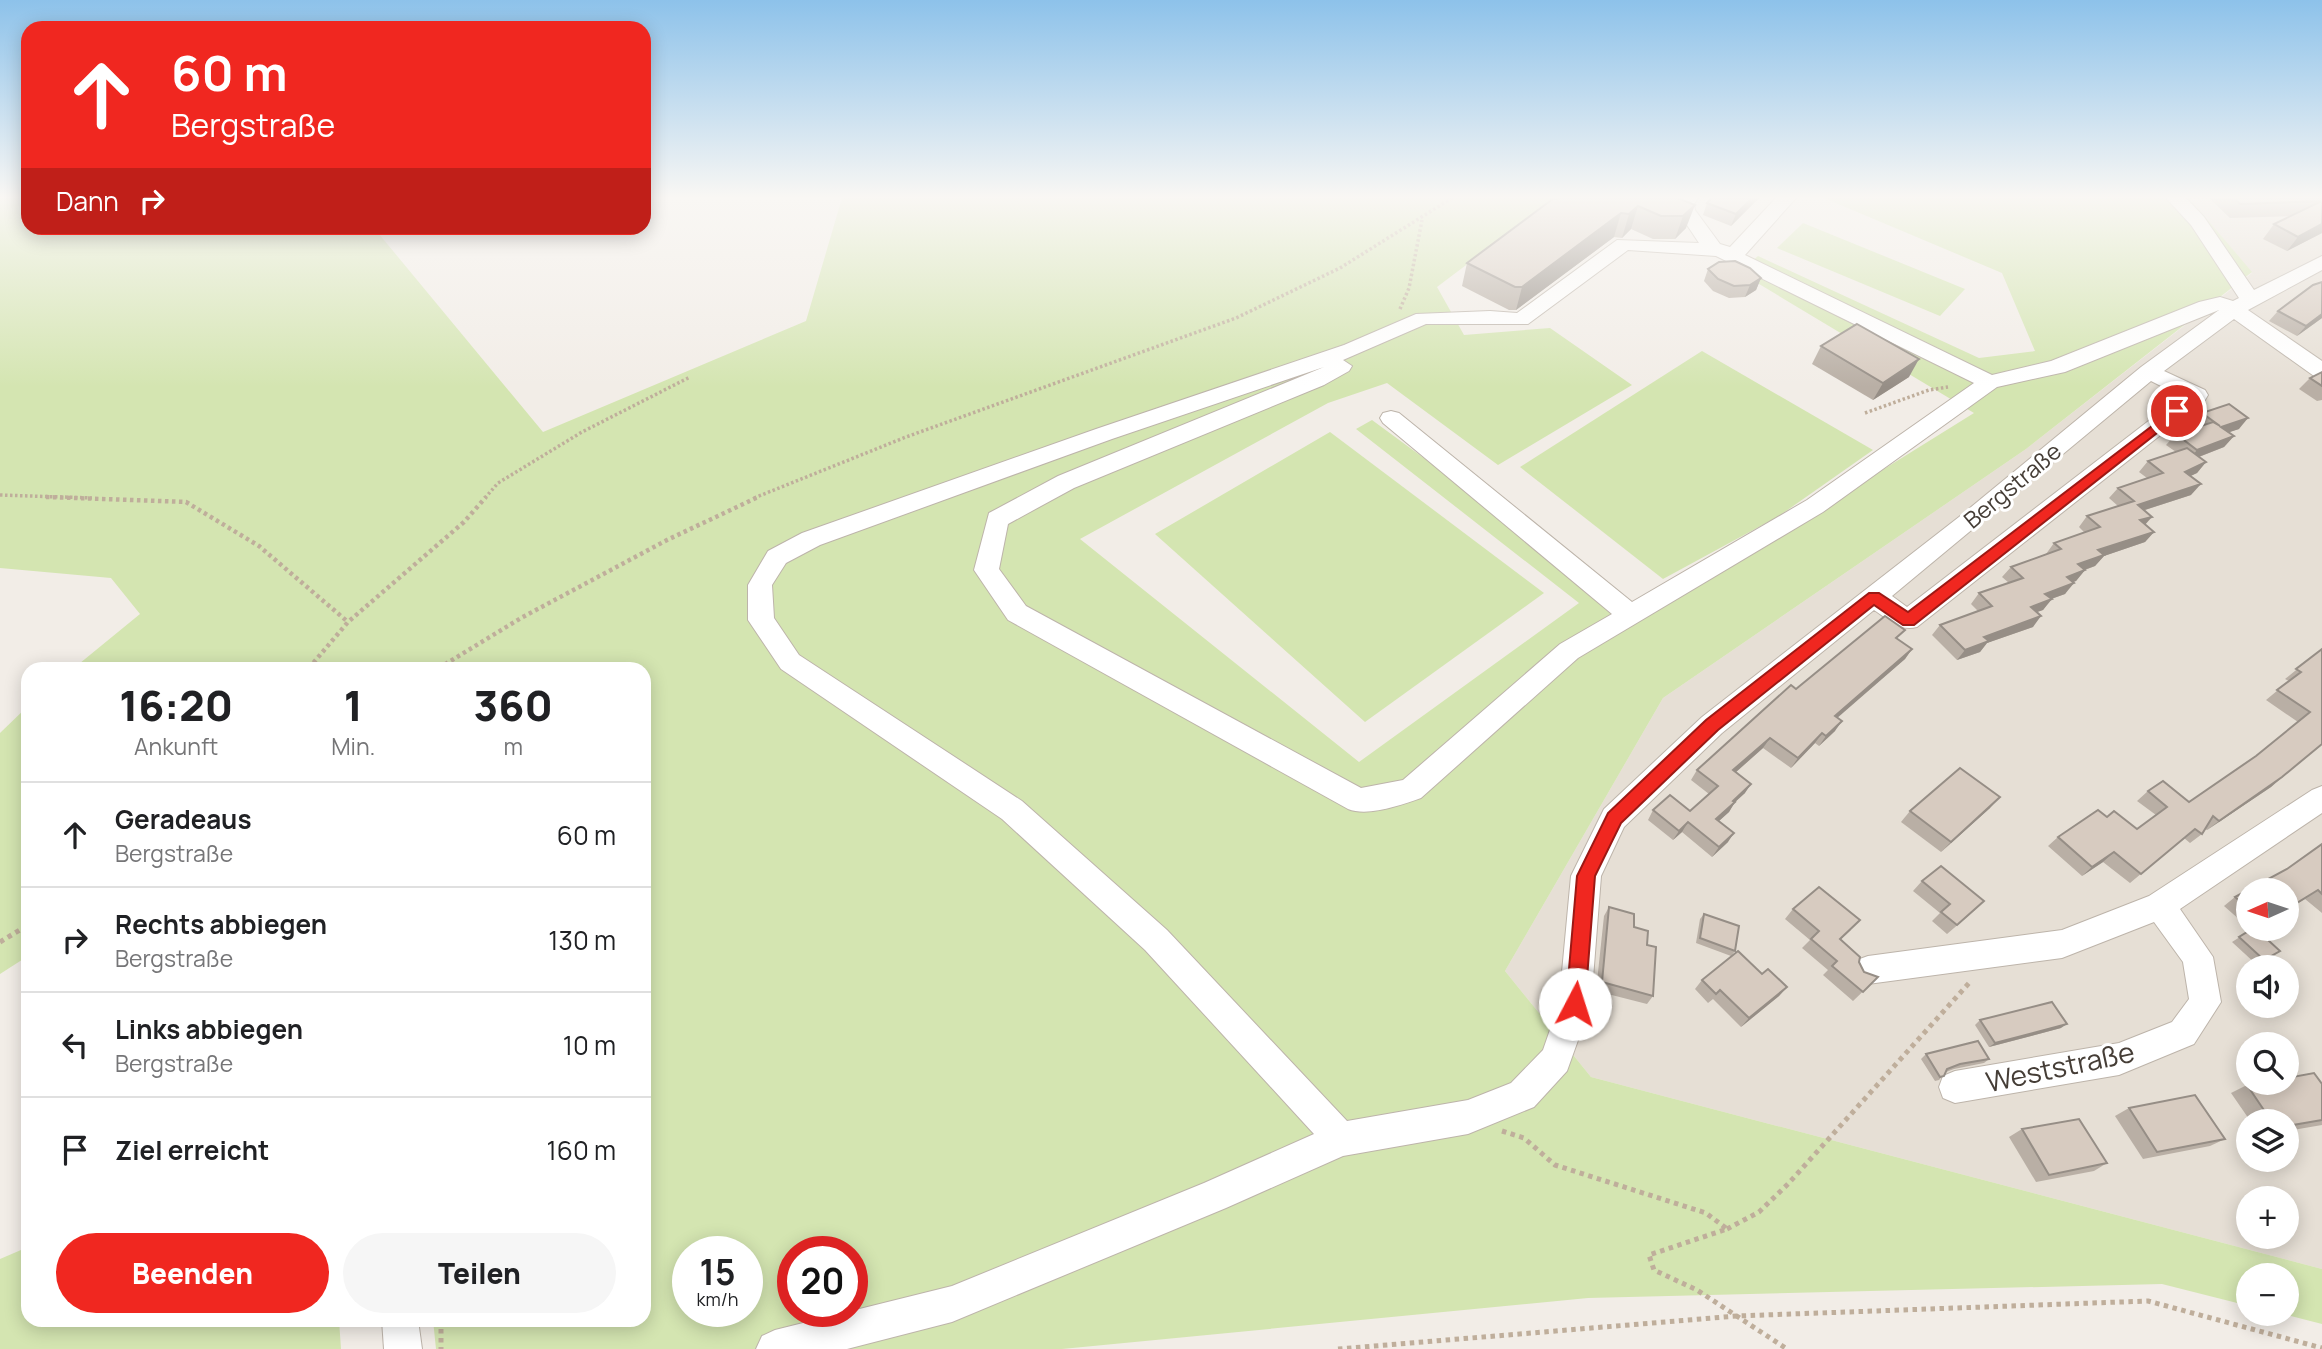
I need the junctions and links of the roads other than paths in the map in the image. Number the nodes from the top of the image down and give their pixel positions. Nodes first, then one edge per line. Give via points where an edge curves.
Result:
1 (1601, 261) edge
2 (1740, 261) edge
3 (2221, 261) edge
4 (2322, 262) edge
5 (2242, 304) junction
6 (1335, 355) junction
7 (2322, 371) edge
8 (2149, 372) junction
9 (1990, 382) junction
10 (1391, 418) dead end
11 (1874, 597) junction
12 (1629, 614) junction
13 (2322, 799) edge
14 (2160, 906) junction
15 (1868, 970) edge
16 (1955, 1087) dead end
17 (1341, 1139) junction
18 (401, 1327) edge
19 (403, 1349) edge
20 (775, 1349) edge

1 - 6 street via 1521,320 1423,318
2 - 9 street
3 - 5 street
4 - 5 street, Bergstraße
5 - 7 street
5 - 8 street, Bergstraße
5 - 9 street via 2206,306 2057,368
6 - 12 street via 1345,359 1340,369 1066,482 998,519 986,569 1017,613 1358,801 1411,790 1569,651
6 - 17 street via 811,539 777,557 760,585 761,620 790,662 1012,810 1156,940
8 - 11 street, Bergstraße
8 - 11 street, Bergstraße via 2197,395 1908,621
9 - 12 street via 1815,506
10 - 12 street
11 - 17 street, Bergstraße via 1712,725 1614,818 1586,876 1575,1004 1556,1060 1522,1095 1468,1117
13 - 14 street
14 - 15 street via 2062,944
14 - 16 street, Weststraße via 2198,957 2205,1002 2183,1033 2119,1059
17 - 20 street via 952,1304
18 - 19 street

